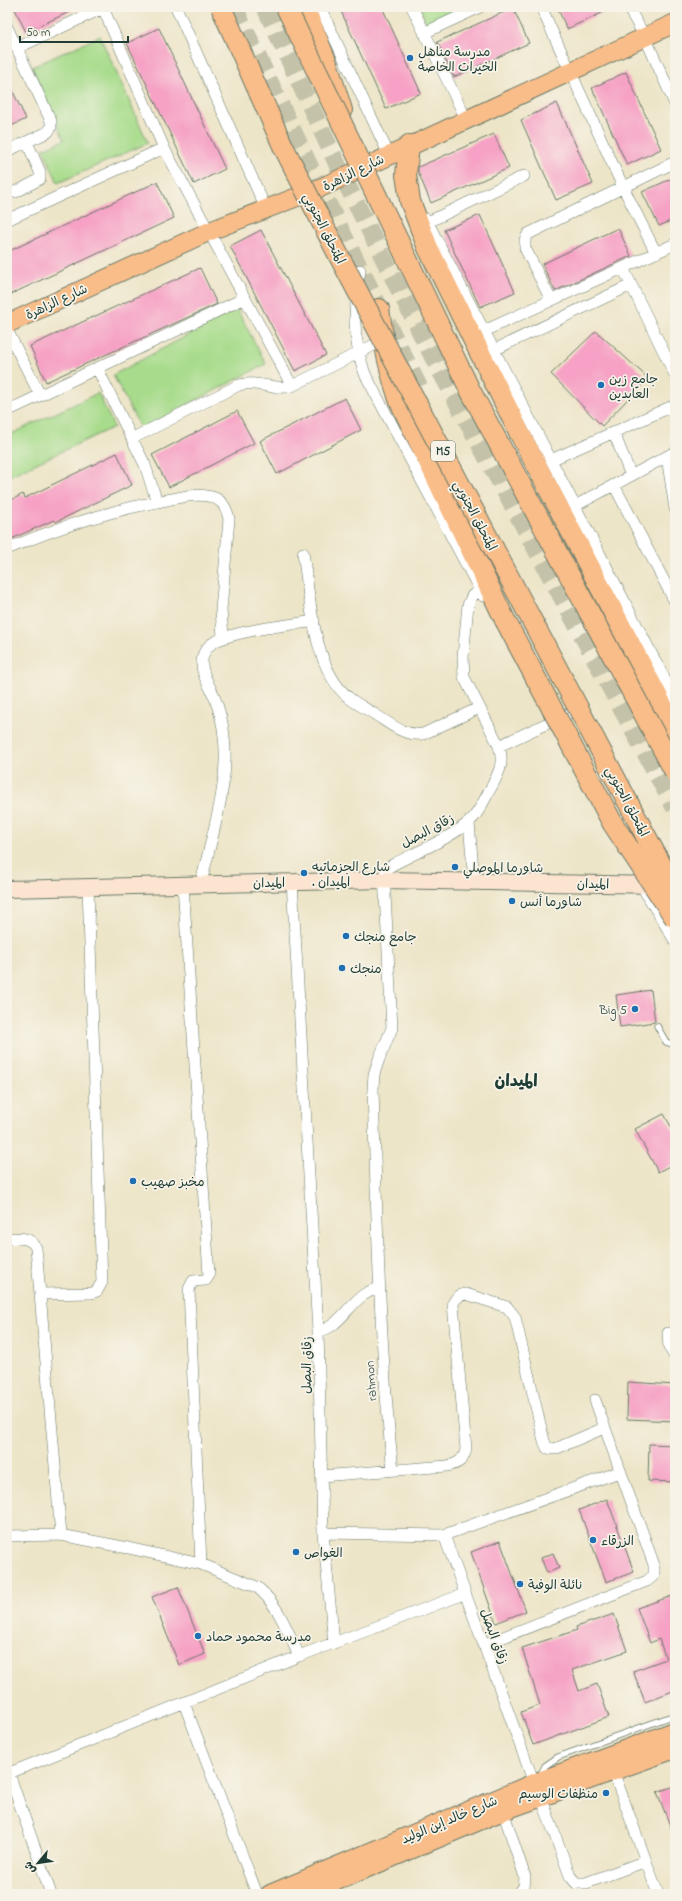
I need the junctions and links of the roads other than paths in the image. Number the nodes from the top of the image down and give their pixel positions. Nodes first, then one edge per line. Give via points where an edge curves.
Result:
1 (104, 7) edge
2 (176, 7) edge
3 (221, 7) edge
4 (286, 7) edge
5 (304, 7) edge
6 (320, 7) edge
7 (412, 7) edge
8 (480, 7) edge
9 (541, 7) edge
10 (628, 7) edge
11 (462, 11) edge
12 (675, 23) edge
13 (7, 27) edge
14 (424, 33) junction
15 (645, 37) junction
16 (17, 48) junction
17 (570, 71) junction
18 (675, 104) edge
19 (466, 119) junction
20 (349, 137) junction
21 (27, 142) junction
22 (409, 145) junction
23 (164, 148) junction
24 (7, 151) edge
25 (389, 155) junction
26 (675, 162) edge
27 (524, 176) dead end
28 (623, 187) junction
29 (408, 190) junction
30 (7, 191) edge
31 (266, 209) junction
32 (7, 220) edge
33 (428, 222) junction
34 (210, 231) junction
35 (675, 244) edge
36 (656, 253) junction
37 (623, 268) junction
38 (360, 270) dead end
39 (631, 285) junction
40 (244, 298) junction
41 (551, 300) junction
42 (380, 309) dead end
43 (7, 324) edge
44 (7, 330) edge
45 (484, 331) junction
46 (388, 338) junction
47 (494, 350) junction
48 (358, 354) junction
49 (97, 368) junction
50 (675, 375) edge
51 (292, 386) junction
52 (40, 395) junction
53 (675, 405) edge
54 (7, 411) edge
55 (614, 433) junction
56 (133, 438) junction
57 (671, 455) edge
58 (551, 460) junction
59 (631, 476) junction
60 (614, 485) junction
61 (157, 502) junction
62 (575, 506) junction
63 (675, 509) edge
64 (7, 549) edge
65 (303, 553) dead end
66 (480, 591) junction
67 (674, 596) edge
68 (314, 621) junction
69 (223, 637) junction
70 (675, 699) edge
71 (583, 707) dead end
72 (479, 708) junction
73 (550, 722) junction
74 (675, 730) edge
75 (499, 746) junction
76 (675, 772) edge
77 (469, 823) junction
78 (383, 880) junction
79 (292, 881) junction
80 (474, 882) junction
81 (200, 883) junction
82 (641, 884) junction
83 (183, 885) junction
84 (675, 885) edge
85 (88, 888) junction
86 (7, 889) edge
87 (675, 890) edge
88 (675, 918) edge
89 (675, 941) edge
90 (657, 1026) dead end
91 (675, 1044) edge
92 (7, 1239) edge
93 (379, 1289) junction
94 (40, 1294) junction
95 (318, 1331) junction
96 (668, 1333) dead end
97 (675, 1356) edge
98 (595, 1400) dead end
99 (604, 1428) junction
100 (393, 1470) junction
101 (620, 1472) junction
102 (321, 1476) junction
103 (323, 1533) junction
104 (61, 1535) junction
105 (444, 1535) junction
106 (7, 1536) edge
107 (202, 1564) junction
108 (464, 1594) junction
109 (334, 1643) junction
110 (483, 1645) junction
111 (299, 1656) junction
112 (184, 1703) junction
113 (675, 1714) edge
114 (675, 1731) edge
115 (675, 1749) edge
116 (613, 1771) junction
117 (8, 1772) edge
118 (538, 1787) junction
119 (503, 1811) junction
120 (646, 1861) junction
121 (51, 1894) edge
122 (257, 1894) edge
123 (270, 1894) edge
124 (306, 1894) edge
125 (518, 1894) edge
126 (658, 1894) edge

1 - 16 street
1 - 23 street
2 - 31 street
3 - 87 highway, المتحلق الجنوبي / M5, bridge via 283,146 333,244
4 - 20 highway, bridge
5 - 20 highway, bridge via 327,63
6 - 25 street
7 - 14 street
8 - 11 street
9 - 17 street
10 - 15 street
11 - 14 street
12 - 15 main road, شارع الزاهرة
13 - 16 street
14 - 19 street
15 - 17 main road, شارع الزاهرة
15 - 18 street
16 - 21 street via 51,121 48,132
17 - 19 main road, شارع الزاهرة
17 - 28 street
19 - 22 main road, شارع الزاهرة
20 - 76 highway, bridge via 470,390
21 - 24 street
21 - 30 street via 40,172 40,178 16,192
22 - 25 main road, شارع الزاهرة
22 - 29 highway via 406,175
23 - 32 street
23 - 34 street
25 - 31 main road, شارع الزاهرة via 320,188
26 - 28 street
27 - 33 street
28 - 36 street
28 - 41 street via 531,232 526,237 525,248
29 - 33 street
29 - 74 highway via 413,212 428,248 521,436
31 - 34 main road, شارع الزاهرة
33 - 45 street
34 - 40 street
34 - 43 main road, شارع الزاهرة
35 - 36 street
36 - 37 street
37 - 39 street
37 - 41 street
38 - 48 street via 354,327
39 - 47 street
39 - 50 street
40 - 49 street
40 - 51 street
41 - 45 street
42 - 46 highway
44 - 52 street
45 - 47 street
46 - 48 street
46 - 88 highway, bridge via 390,374 400,402 505,620 613,824
47 - 58 street
48 - 51 street
48 - 66 street via 372,390
49 - 52 street
49 - 56 street
51 - 56 street via 281,388 247,383 239,385
52 - 54 street
53 - 55 street
55 - 58 street
55 - 59 street
56 - 61 street
57 - 59 street
57 - 63 street
58 - 62 street
59 - 60 street
60 - 62 street
60 - 67 street
61 - 64 street via 73,524
61 - 69 street via 194,495 210,496 224,504 228,511 221,610
62 - 70 street
65 - 68 street
66 - 72 street, زقاق البصل via 472,596 468,605 462,662 464,677
66 - 73 street
68 - 69 street
68 - 72 street via 319,651 338,688 401,731 423,734
69 - 81 street via 209,645 202,662 203,672 221,719 226,760
71 - 73 street
72 - 75 street, زقاق البصل
73 - 75 street
73 - 82 street via 614,841
75 - 77 street, زقاق البصل via 502,754 500,771
77 - 78 street, زقاق البصل via 389,867
77 - 80 street
78 - 79 street, الميدان
78 - 80 street, الميدان
78 - 93 street via 392,1028 374,1074 373,1089
79 - 81 street, الميدان
79 - 95 street
80 - 82 street, الميدان
81 - 83 street, الميدان
82 - 84 street, الميدان
82 - 89 street
83 - 85 street, الميدان
83 - 107 street via 209,1275 206,1280 193,1282 189,1289
85 - 86 street, الميدان
85 - 94 street via 102,1282 92,1293
90 - 91 lane via 666,1042
92 - 94 street via 26,1238 34,1243
93 - 95 street, زقاق البصل via 365,1294 328,1328
93 - 100 street, rahmon via 385,1397
94 - 104 street
95 - 102 street, زقاق البصل
96 - 97 street via 669,1347
98 - 99 street
99 - 100 street via 555,1449 547,1448 516,1317 507,1307 461,1294 456,1298 453,1309 465,1455 455,1464
99 - 101 street
100 - 102 street
101 - 105 street
101 - 110 street via 656,1570 651,1579
102 - 103 street, زقاق البصل
103 - 105 street
103 - 109 street, زقاق البصل
104 - 106 street
104 - 107 street
105 - 108 street, زقاق البصل
107 - 111 street via 264,1592 272,1602
108 - 109 street
108 - 110 street, زقاق البصل
109 - 111 street
110 - 118 street, زقاق البصل
111 - 112 street
112 - 117 street
112 - 122 street
113 - 118 lane via 558,1757 545,1766
114 - 118 main road, شارع خالد إبن الوليد
115 - 116 main road, شارع خالد إبن الوليد
116 - 118 main road, شارع خالد إبن الوليد
116 - 120 street
117 - 121 street
118 - 119 main road, شارع خالد إبن الوليد
118 - 120 street, زقاق البصل via 570,1876 576,1883 581,1884
118 - 123 main road, شارع خالد إبن الوليد
119 - 124 main road, شارع خالد إبن الوليد
119 - 125 street via 525,1877 524,1887
120 - 126 street

